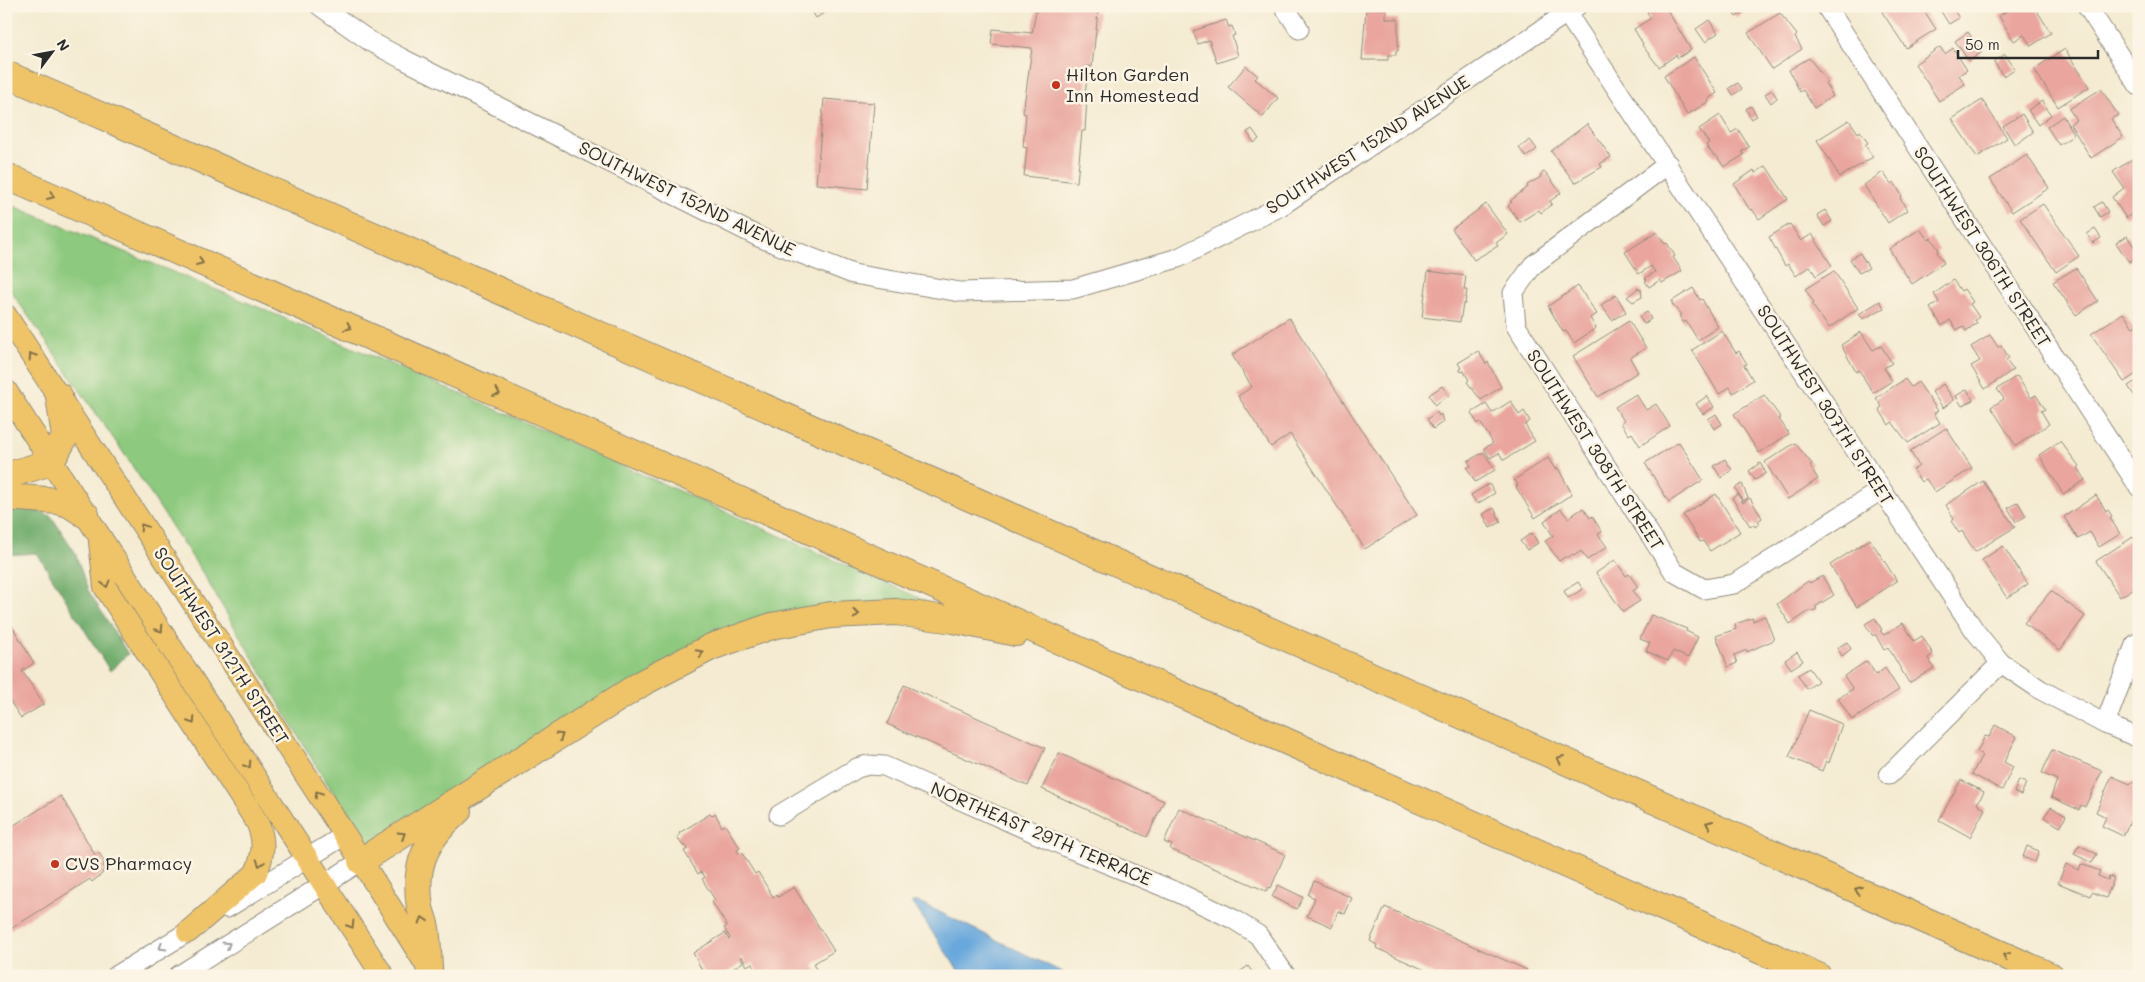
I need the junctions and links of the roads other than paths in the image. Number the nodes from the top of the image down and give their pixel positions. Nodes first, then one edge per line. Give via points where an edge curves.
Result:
1 (320, 6) edge
2 (1284, 6) edge
3 (1826, 6) edge
4 (2087, 6) edge
5 (1569, 8) edge
6 (1300, 29) dead end
7 (6, 74) edge
8 (2139, 86) edge
9 (1668, 164) junction
10 (6, 176) edge
11 (6, 316) edge
12 (6, 392) edge
13 (58, 396) junction
14 (51, 462) junction
15 (6, 476) edge
16 (2139, 487) edge
17 (1881, 490) junction
18 (6, 497) edge
19 (92, 525) junction
20 (1045, 635) junction
21 (2139, 642) edge
22 (2001, 662) junction
23 (2105, 724) junction
24 (2139, 738) edge
25 (519, 762) junction
26 (1889, 775) dead end
27 (780, 815) dead end
28 (345, 835) junction
29 (308, 858) junction
30 (361, 860) junction
31 (325, 884) junction
32 (188, 932) junction
33 (431, 972) edge
34 (116, 976) edge
35 (178, 976) edge
36 (383, 976) edge
37 (1286, 976) edge
38 (1818, 976) edge
39 (2051, 976) edge

1 - 5 street, SOUTHWEST 152ND AVENUE via 371,42 401,58 761,238 852,274 960,292 1073,289 1178,258 1281,206
2 - 6 street
3 - 16 street, SOUTHWEST 306TH STREET
4 - 8 street
5 - 9 street, SOUTHWEST 307TH STREET
39 -> 7 highway
9 - 17 street, SOUTHWEST 307TH STREET
9 - 17 street, SOUTHWEST 308TH STREET via 1533,265 1513,293 1516,326 1674,572 1704,589 1734,584
10 -> 20 highway
13 -> 11 main road, SOUTHWEST 312TH STREET
12 - 14 main road
13 - 14 highway via 65,437
28 -> 13 main road, SOUTHWEST 312TH STREET
14 - 15 highway
14 - 19 main road
17 - 22 street, SOUTHWEST 307TH STREET via 1975,631
18 - 19 highway via 69,504
19 -> 29 main road
19 -> 32 main road via 105,587 262,834 262,860 256,873
25 -> 20 highway via 644,682 711,647 772,626 831,615 896,612 954,620 1006,632
20 - 38 highway
21 - 23 street via 2135,645
22 - 23 street, SOUTHWEST 307TH STREET via 2041,690
22 - 26 street
23 - 24 street, SOUTHWEST 307TH STREET
30 -> 25 highway
33 -> 25 highway via 418,883 424,853 439,828
27 - 37 street, NORTHEAST 29TH TERRACE via 857,768 884,766 1233,919 1258,935
28 - 29 street
28 - 30 main road, SOUTHWEST 312TH STREET
29 - 31 main road
29 - 32 street
30 - 31 street
30 - 33 main road, SOUTHWEST 312TH STREET
35 -> 31 street
31 -> 36 main road
32 -> 34 street

